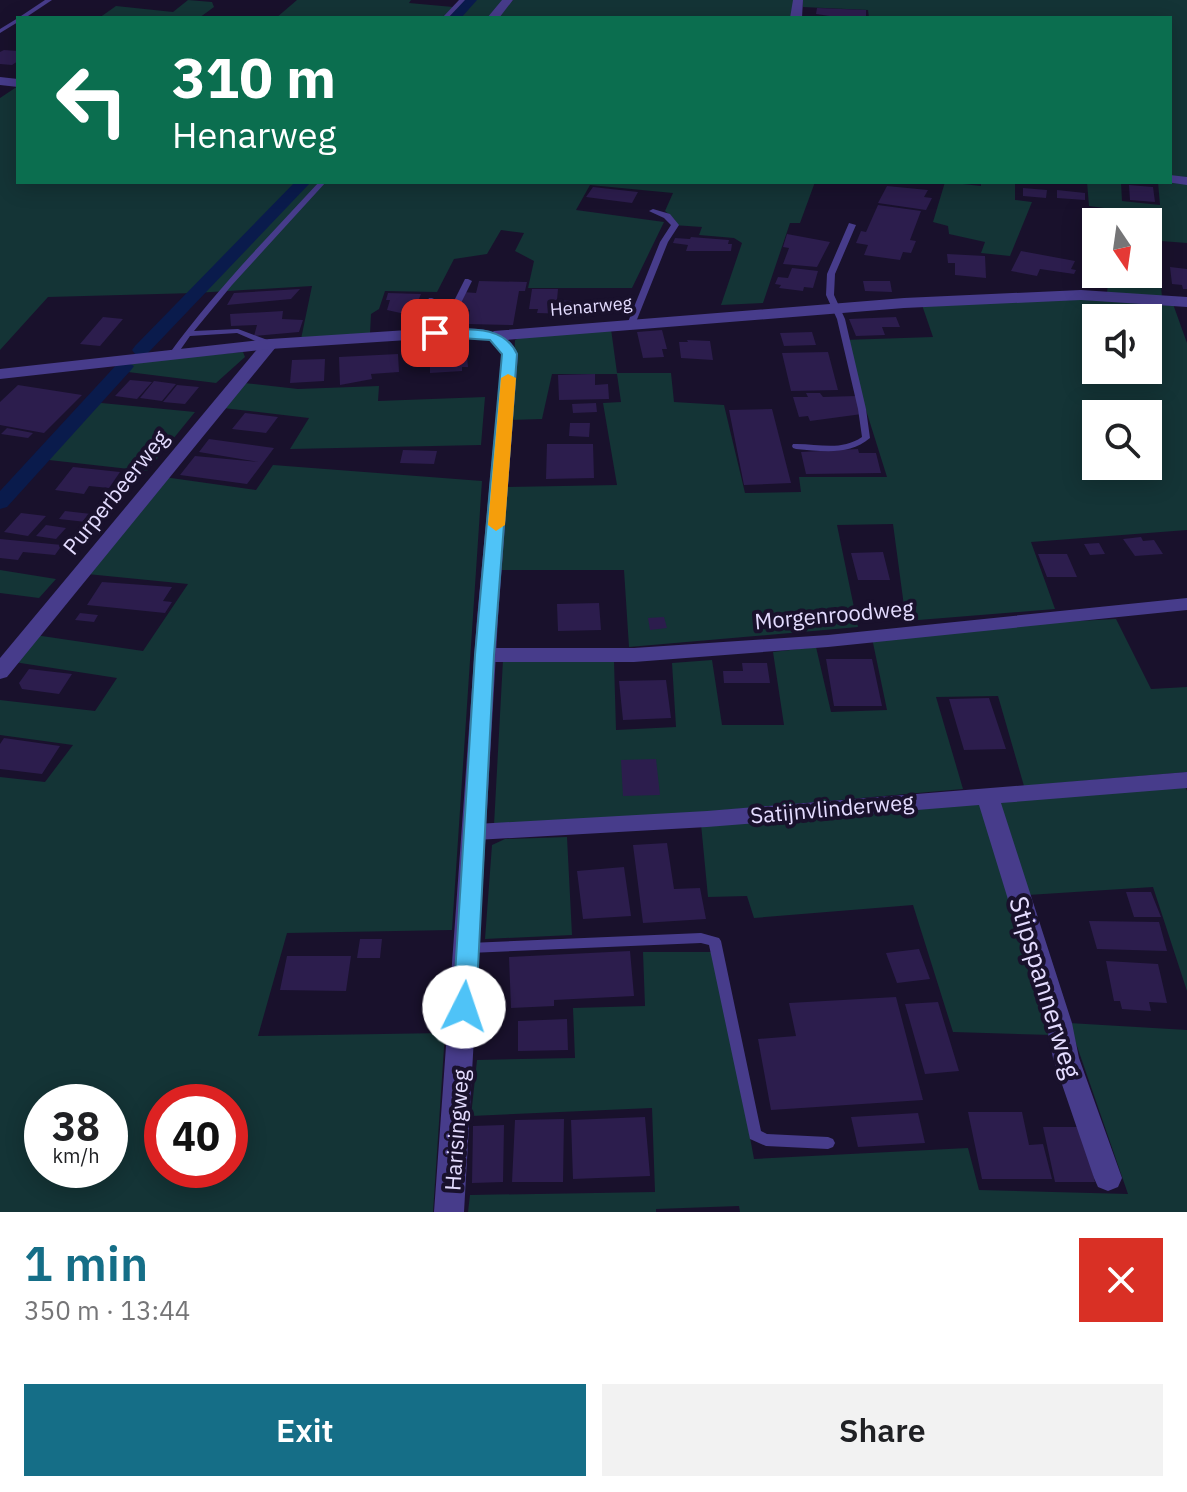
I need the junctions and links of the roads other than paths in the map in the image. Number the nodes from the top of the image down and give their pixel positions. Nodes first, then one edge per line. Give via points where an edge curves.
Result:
1 (49, 0) edge
2 (462, 0) edge
3 (508, 0) edge
4 (24, 16) edge
5 (447, 16) edge
6 (495, 16) edge
7 (321, 184) edge
8 (653, 211) dead end
9 (852, 225) dead end
10 (468, 281) dead end
11 (432, 300) dead end
12 (1187, 302) edge
13 (834, 306) junction
14 (632, 322) junction
15 (454, 332) junction
16 (188, 334) junction
17 (416, 334) junction
18 (494, 336) junction
19 (270, 344) junction
20 (173, 354) junction
21 (0, 374) edge
22 (796, 446) dead end
23 (1187, 604) edge
24 (485, 655) junction
25 (0, 672) edge
26 (1187, 780) edge
27 (987, 795) junction
28 (476, 832) junction
29 (469, 948) junction
30 (828, 1143) dead end
31 (1108, 1178) dead end
32 (449, 1212) edge

1 - 4 lane
2 - 5 lane
3 - 6 street
7 - 16 lane
8 - 14 lane via 675,225
9 - 13 lane via 831,274
10 - 15 lane via 449,319
11 - 17 lane
12 - 13 street, Henarweg via 1081,295
13 - 14 street, Henarweg
13 - 22 lane via 866,438 843,448
14 - 18 street, Henarweg
15 - 17 street, Henarweg
15 - 18 street, Henarweg
16 - 19 lane via 238,331
16 - 20 lane
17 - 19 street, Henarweg
18 - 24 street, Harisingweg via 510,354
19 - 20 street, Henarweg
19 - 25 street, Purperbeerweg
20 - 21 street, Henarweg
23 - 24 street, Morgenroodweg via 828,641 634,655
24 - 28 street, Harisingweg
26 - 27 street, Satijnvlinderweg
27 - 28 street, Satijnvlinderweg
27 - 31 street, Stipspannerweg
28 - 29 street, Harisingweg
29 - 30 lane via 715,941 755,1135
29 - 32 street, Harisingweg

